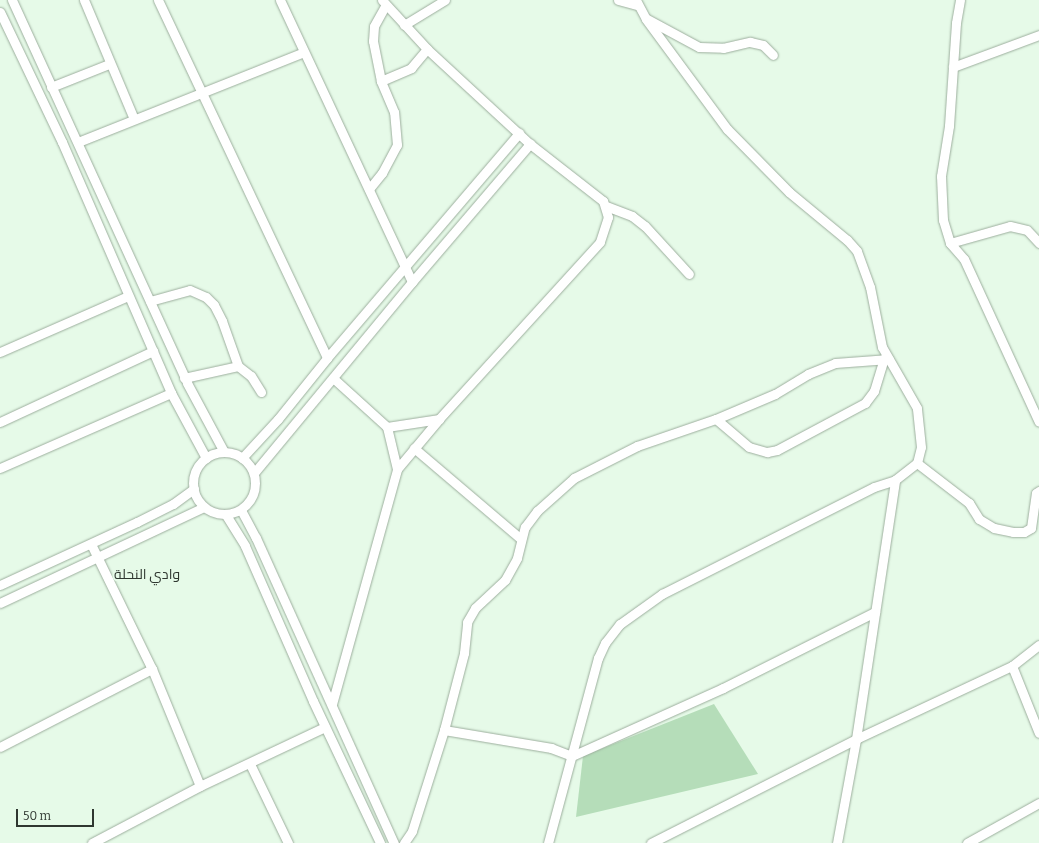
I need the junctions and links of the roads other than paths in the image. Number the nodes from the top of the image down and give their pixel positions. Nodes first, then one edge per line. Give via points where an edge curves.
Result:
1 (12, 0) edge
2 (84, 0) edge
3 (158, 0) edge
4 (280, 0) edge
5 (445, 0) edge
6 (618, 0) edge
7 (960, 0) edge
8 (637, 2) edge
9 (383, 3) edge
10 (0, 12) edge
11 (646, 19) junction
12 (404, 25) junction
13 (1039, 35) edge
14 (427, 49) junction
15 (304, 52) junction
16 (773, 55) dead end
17 (109, 64) junction
18 (953, 67) junction
19 (381, 82) junction
20 (51, 87) junction
21 (201, 93) junction
22 (134, 119) junction
23 (520, 133) junction
24 (78, 142) junction
25 (530, 144) junction
26 (368, 189) junction
27 (606, 206) junction
28 (950, 242) junction
29 (1039, 243) edge
30 (404, 268) junction
31 (690, 274) dead end
32 (412, 282) junction
33 (128, 296) junction
34 (150, 301) junction
35 (153, 351) junction
36 (0, 352) edge
37 (327, 358) junction
38 (886, 359) junction
39 (238, 366) junction
40 (184, 378) junction
41 (333, 378) junction
42 (261, 392) dead end
43 (171, 393) junction
44 (439, 419) junction
45 (716, 419) junction
46 (206, 420) junction
47 (0, 422) edge
48 (1039, 422) edge
49 (189, 427) junction
50 (387, 427) junction
51 (414, 448) junction
52 (224, 452) junction
53 (206, 458) junction
54 (242, 458) junction
55 (917, 463) junction
56 (0, 468) edge
57 (397, 469) junction
58 (254, 473) junction
59 (894, 480) junction
60 (194, 489) junction
61 (1039, 491) edge
62 (204, 507) junction
63 (240, 510) junction
64 (226, 514) junction
65 (521, 538) junction
66 (91, 544) junction
67 (96, 558) junction
68 (0, 585) edge
69 (0, 604) edge
70 (875, 612) junction
71 (1039, 645) edge
72 (1012, 666) junction
73 (152, 669) junction
74 (332, 704) junction
75 (325, 727) junction
76 (444, 730) junction
77 (1039, 733) edge
78 (856, 738) junction
79 (0, 747) edge
80 (572, 756) junction
81 (250, 764) junction
82 (200, 786) junction
83 (1039, 803) edge
84 (92, 843) edge
85 (288, 843) edge
86 (380, 843) edge
87 (394, 843) edge
88 (404, 843) edge
89 (548, 843) edge
90 (651, 843) edge
91 (838, 843) edge
92 (967, 843) edge

1 - 20 street
2 - 17 street
3 - 21 street
4 - 15 street
5 - 12 street
6 - 8 street
7 - 18 street
8 - 11 street
9 - 12 street
9 - 19 street via 374,26 372,41
10 - 33 street via 62,142
11 - 16 street via 699,47 723,48 750,42 763,45
11 - 38 street via 727,130 789,192 857,251 870,287
12 - 14 street
13 - 18 street
14 - 19 street via 411,68
14 - 23 street
15 - 21 street
15 - 26 street
17 - 20 street
17 - 22 street
18 - 28 street via 941,176 943,220
19 - 26 street via 394,112 397,145 382,173
20 - 24 street
21 - 22 street
21 - 37 street
22 - 24 street
23 - 25 street
23 - 30 street
24 - 34 street
25 - 27 street
25 - 32 street
26 - 30 street
27 - 31 street via 632,216 645,226
27 - 44 street via 606,225 600,242
28 - 29 street via 971,239 1010,226 1027,230
28 - 48 street via 964,259
30 - 32 street
30 - 37 street
32 - 41 street
33 - 35 street
33 - 36 street
34 - 39 street via 190,290 206,297 214,305
34 - 40 street
35 - 43 street
35 - 47 street
37 - 54 street via 278,419
38 - 45 street via 835,363 808,374 775,394
38 - 45 street via 874,391 865,403 777,450 767,452 749,447
38 - 55 street via 917,408 921,447
39 - 40 street
39 - 42 street via 251,376
40 - 46 street
41 - 50 street
41 - 58 street
43 - 49 street
43 - 56 street
44 - 50 street
44 - 51 street
45 - 65 street via 637,446 574,478 530,520
46 - 49 street
46 - 52 street
49 - 53 street
50 - 57 street
51 - 57 street
51 - 65 street
52 - 53 street
52 - 54 street
53 - 60 street via 195,472
54 - 58 street
55 - 59 street
55 - 61 street via 969,503 979,519 994,528 1013,532 1024,532 1031,528 1036,493
57 - 74 street
58 - 63 street via 254,494
59 - 70 street
59 - 80 street via 874,487 662,594 620,624 605,643 598,658
60 - 62 street
60 - 66 street via 174,504
62 - 64 street via 214,513
62 - 67 street
63 - 64 street
63 - 74 street via 256,538
64 - 75 street via 245,546
65 - 76 street via 517,558 505,580 475,608 467,622 464,653
66 - 67 street
66 - 68 street
67 - 69 street
67 - 73 street
70 - 78 street
70 - 80 street via 723,688
71 - 72 street
72 - 77 street
72 - 78 street
73 - 79 street
73 - 82 street
74 - 87 street
75 - 81 street
75 - 86 street
76 - 80 street via 551,748
76 - 88 street via 412,830
78 - 90 street
78 - 91 street
80 - 89 street
81 - 82 street
81 - 85 street
82 - 84 street
83 - 92 street

